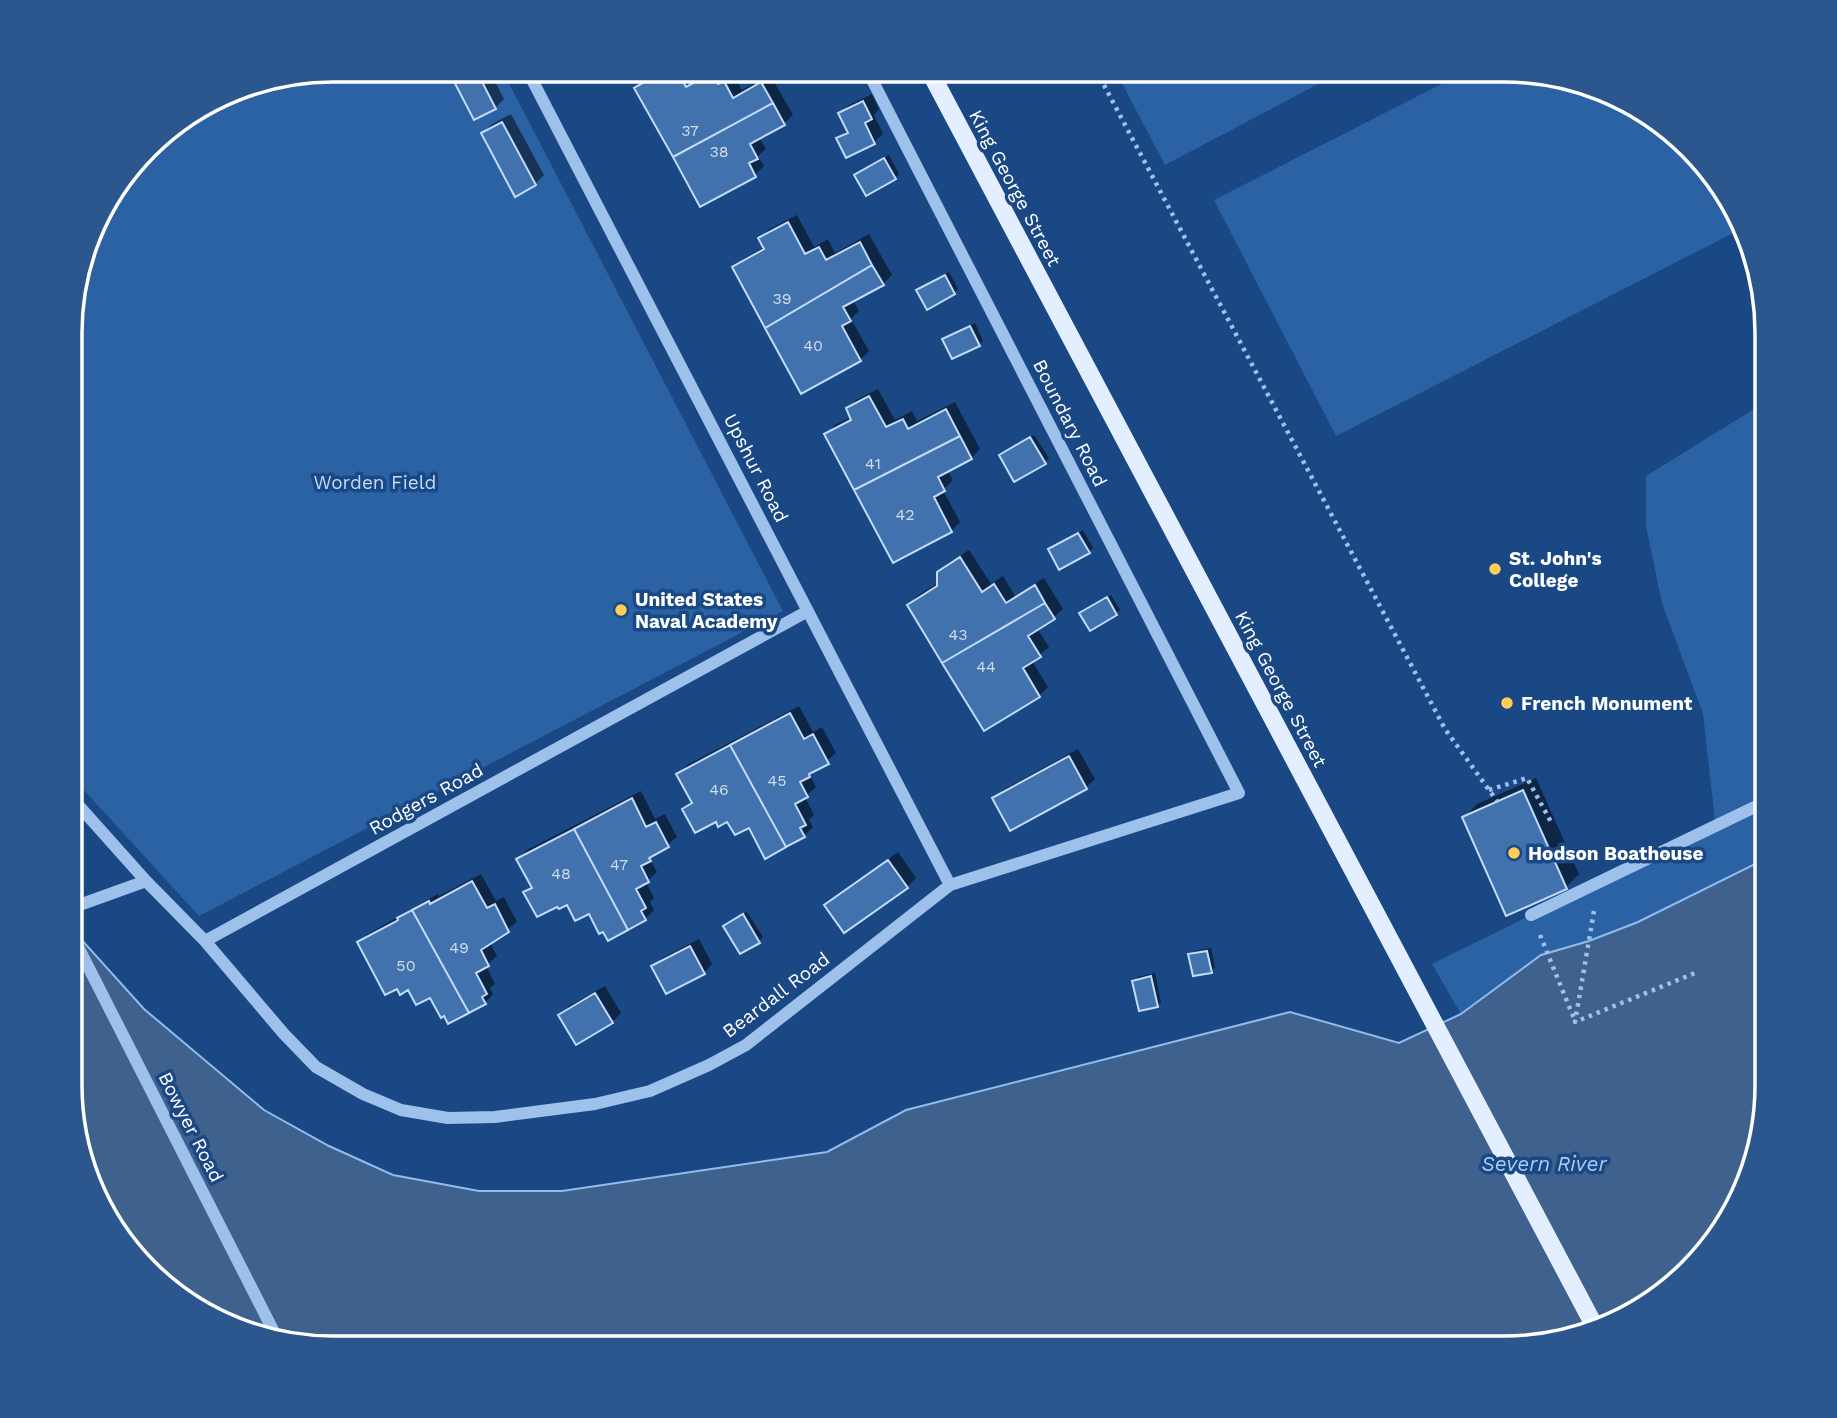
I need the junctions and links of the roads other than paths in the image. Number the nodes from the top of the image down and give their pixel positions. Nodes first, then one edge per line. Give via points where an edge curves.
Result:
1 (533, 82) edge
2 (873, 82) edge
3 (935, 82) edge
4 (808, 611) junction
5 (1239, 793) joint
6 (1755, 807) edge
7 (82, 809) edge
8 (146, 881) junction
9 (950, 885) junction
10 (82, 904) edge
11 (1531, 915) road end
12 (205, 941) junction
13 (82, 955) edge
14 (1591, 1320) edge
15 (272, 1328) edge

1 - 4 street, Upshur Road
2 - 5 street, Boundary Road
3 - 14 main road, King George Street
4 - 9 street, Upshur Road
4 - 12 street, Rodgers Road
5 - 9 street, Beardall Road
6 - 11 street
7 - 8 street
8 - 10 street
8 - 12 street
9 - 12 street, Beardall Road via 746,1045 709,1065 650,1091 595,1104 495,1117 448,1118 401,1110 316,1067
13 - 15 street, Bowyer Road

